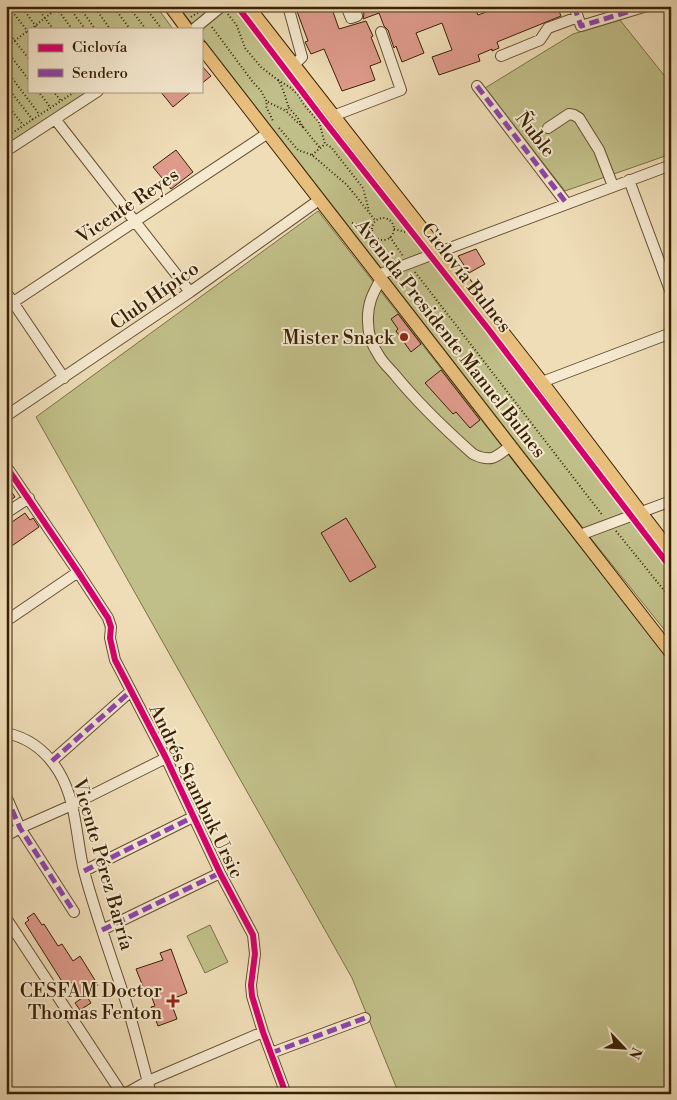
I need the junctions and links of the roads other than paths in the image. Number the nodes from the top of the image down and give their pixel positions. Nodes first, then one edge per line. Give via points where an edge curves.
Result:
1 (170, 6) edge
2 (222, 6) edge
3 (248, 6) edge
4 (288, 6) edge
5 (346, 6) edge
6 (353, 6) edge
7 (574, 6) edge
8 (647, 6) edge
9 (580, 21) junction
10 (187, 28) edge
11 (195, 28) edge
12 (381, 32) dead end
13 (202, 47) edge
14 (501, 56) dead end
15 (294, 65) junction
16 (477, 86) dead end
17 (96, 92) edge
18 (55, 119) junction
19 (330, 120) junction
20 (548, 128) dead end
21 (268, 132) junction
22 (6, 151) edge
23 (671, 165) edge
24 (629, 180) junction
25 (613, 186) junction
26 (320, 200) junction
27 (567, 204) junction
28 (135, 221) junction
29 (439, 252) junction
30 (380, 277) junction
31 (6, 292) edge
32 (190, 292) junction
33 (671, 293) edge
34 (10, 305) edge
35 (671, 333) edge
36 (64, 378) junction
37 (542, 382) junction
38 (6, 416) edge
39 (510, 446) junction
40 (6, 466) edge
41 (29, 498) junction
42 (671, 500) edge
43 (640, 512) junction
44 (6, 513) edge
45 (580, 535) junction
46 (671, 552) edge
47 (78, 572) junction
48 (6, 621) edge
49 (671, 653) edge
50 (131, 691) junction
51 (6, 733) edge
52 (166, 758) junction
53 (52, 761) junction
54 (6, 796) edge
55 (72, 805) junction
56 (193, 817) junction
57 (20, 828) junction
58 (6, 836) edge
59 (84, 871) junction
60 (220, 873) junction
61 (74, 912) dead end
62 (6, 918) edge
63 (102, 930) junction
64 (365, 1018) dead end
65 (263, 1032) junction
66 (271, 1053) junction
67 (148, 1081) junction
68 (284, 1093) edge
69 (123, 1094) edge
70 (151, 1094) edge

1 - 10 main road
2 - 11 street
3 - 15 main road
4 - 15 street via 302,57
5 - 6 street via 351,18 357,16
7 - 9 street
8 - 9 street
9 - 14 street via 548,28 540,40
12 - 19 street via 401,90
13 - 21 main road, Avenida Presidente Manuel Bulnes
15 - 19 main road
16 - 27 street, Ñuble
17 - 18 street
18 - 22 street
18 - 28 street
19 - 29 main road via 420,236
20 - 25 street via 569,114 579,118 599,150
21 - 26 main road, Avenida Presidente Manuel Bulnes
21 - 28 street, Vicente Reyes
23 - 24 street
24 - 25 street
24 - 33 street
25 - 27 street
26 - 30 main road, Avenida Presidente Manuel Bulnes
26 - 32 street, Club Hípico
27 - 29 street
28 - 32 street
28 - 34 street, Vicente Reyes
29 - 30 street
29 - 37 main road
30 - 39 main road, Avenida Presidente Manuel Bulnes
30 - 39 street via 371,296 368,322 374,347 383,362 473,454 493,458
31 - 34 street
32 - 36 street, Club Hípico
34 - 36 street
35 - 37 street
36 - 38 street, Club Hípico
37 - 43 main road
39 - 45 main road, Avenida Presidente Manuel Bulnes
40 - 41 street, Andrés Stambuk Ursic
41 - 44 street
41 - 47 street, Andrés Stambuk Ursic
42 - 43 street
43 - 45 street
43 - 46 main road
45 - 49 main road, Avenida Presidente Manuel Bulnes
47 - 48 street
47 - 50 street, Andrés Stambuk Ursic via 108,618 114,660
50 - 52 street, Andrés Stambuk Ursic
50 - 53 street
51 - 53 street, Vicente Pérez Barría via 28,740
52 - 55 street
52 - 56 street, Andrés Stambuk Ursic
53 - 55 street, Vicente Pérez Barría via 61,774
54 - 57 street
55 - 57 street
55 - 59 street, Vicente Pérez Barría
56 - 59 street
56 - 60 street, Andrés Stambuk Ursic
57 - 58 street
57 - 61 street
59 - 63 street, Vicente Pérez Barría
60 - 63 street
60 - 65 street, Andrés Stambuk Ursic via 253,935 255,954 251,991
62 - 69 street
63 - 67 street, Vicente Pérez Barría
64 - 66 street
65 - 66 street, Andrés Stambuk Ursic
65 - 67 street
66 - 68 street, Andrés Stambuk Ursic
67 - 69 street
67 - 70 street, Vicente Pérez Barría

